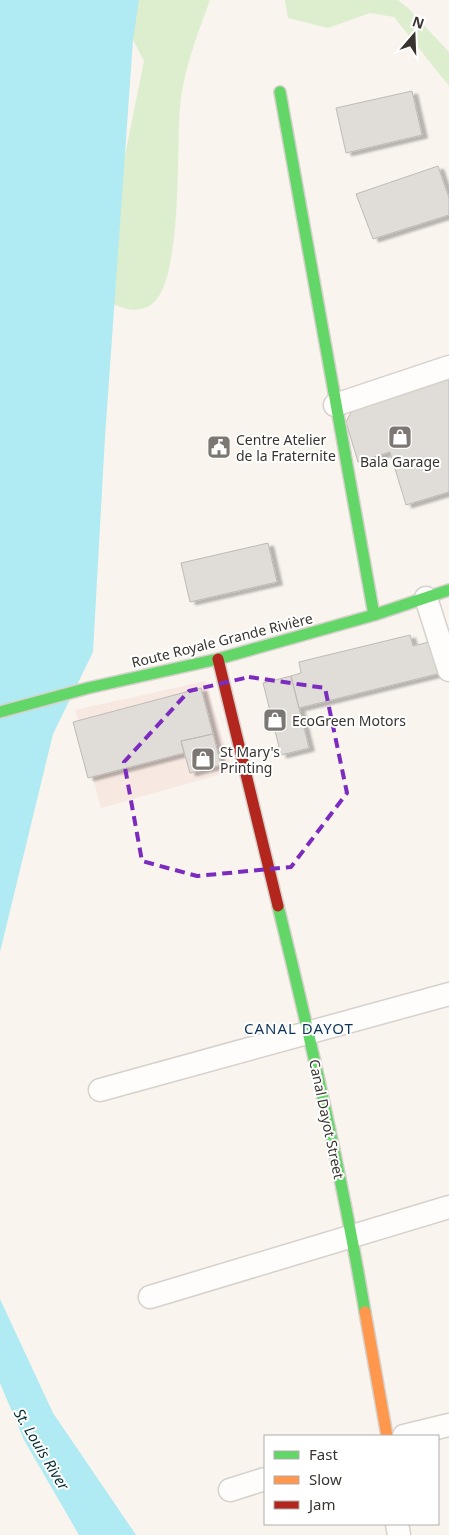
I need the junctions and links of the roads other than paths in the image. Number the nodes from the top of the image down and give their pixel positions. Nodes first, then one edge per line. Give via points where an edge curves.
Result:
1 (280, 92) dead end
2 (449, 367) edge
3 (336, 405) junction
4 (449, 590) edge
5 (426, 598) junction
6 (374, 614) junction
7 (218, 659) junction
8 (449, 670) edge
9 (0, 712) edge
10 (449, 994) edge
11 (309, 1033) junction
12 (100, 1090) dead end
13 (449, 1207) edge
14 (352, 1235) junction
15 (150, 1297) dead end
16 (449, 1425) edge
17 (386, 1435) edge
18 (408, 1435) edge
19 (264, 1479) edge
20 (230, 1490) dead end

1 - 3 street
2 - 3 street
3 - 6 street
4 - 5 street, Route Royale Grande Rivière
5 - 6 street, Route Royale Grande Rivière
5 - 8 street
6 - 7 street, Route Royale Grande Rivière
7 - 9 street, Route Royale Grande Rivière via 88,688
7 - 11 street, Canal Dayot Street
10 - 11 street
11 - 12 street
11 - 14 street, Canal Dayot Street
13 - 14 street
14 - 15 street
14 - 17 street, Canal Dayot Street
16 - 18 street
19 - 20 street

